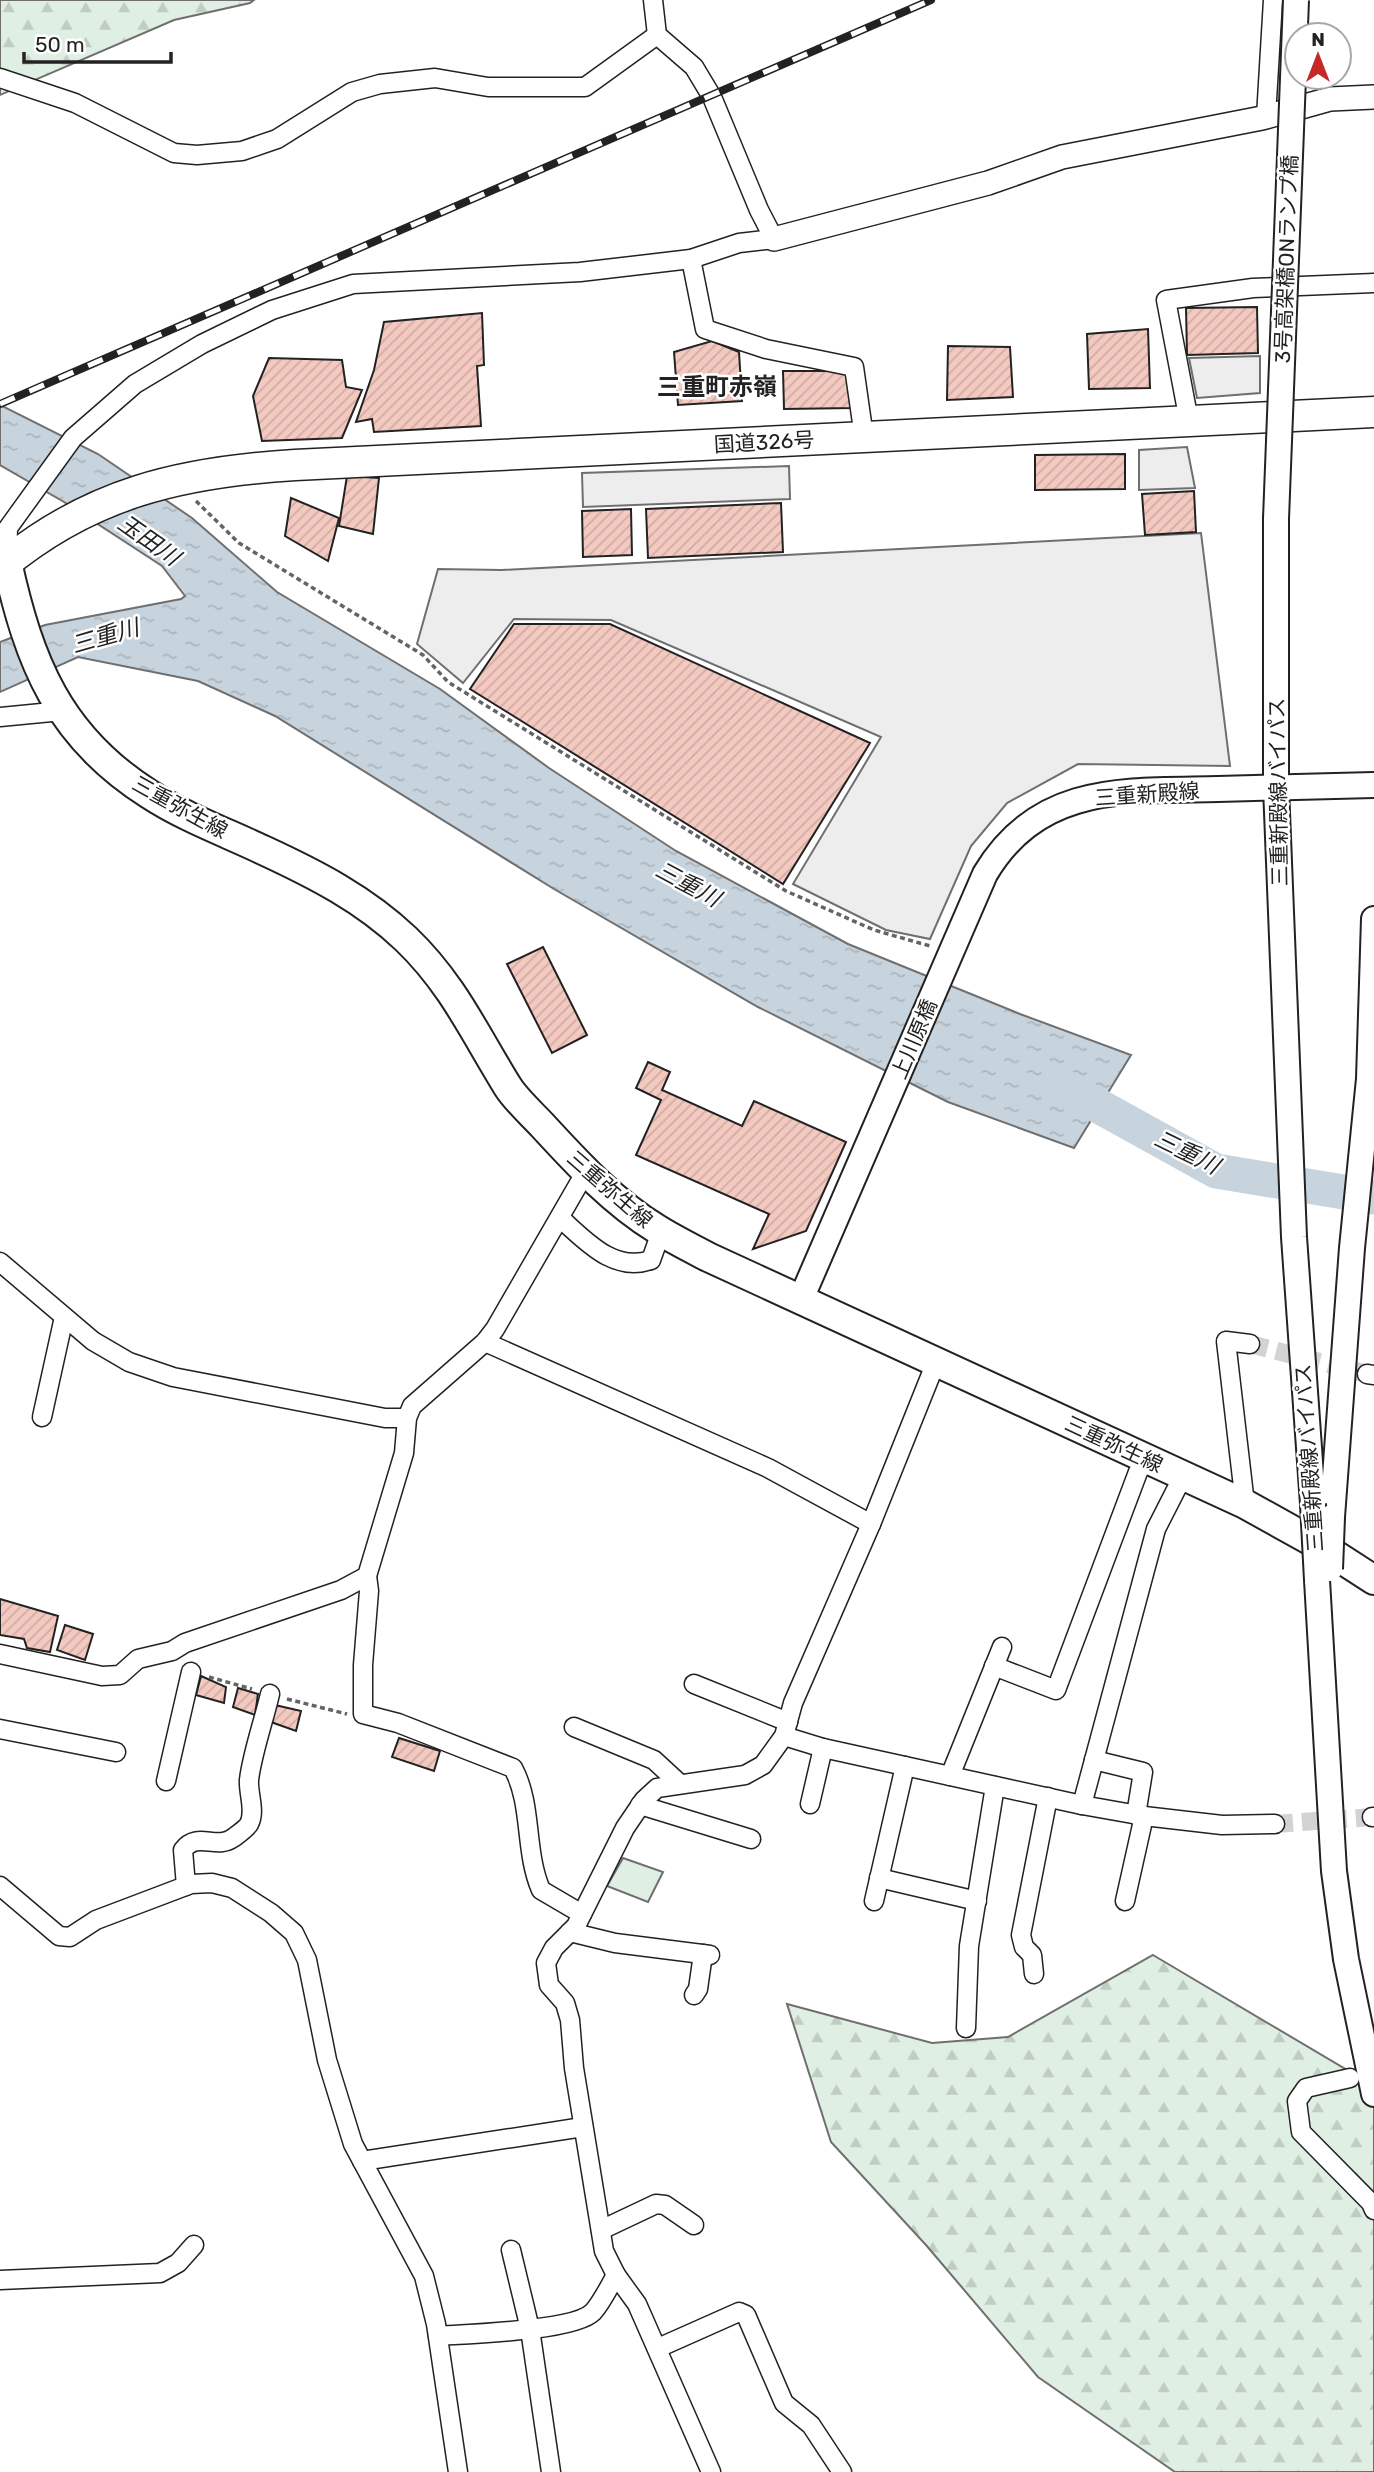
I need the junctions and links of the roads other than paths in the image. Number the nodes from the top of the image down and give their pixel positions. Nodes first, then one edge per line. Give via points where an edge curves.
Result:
1 (653, 0) edge
2 (1273, 0) edge
3 (1296, 0) edge
4 (657, 35) junction
5 (0, 78) edge
6 (1374, 97) edge
7 (1266, 117) junction
8 (774, 239) junction
9 (691, 260) junction
10 (1374, 283) edge
11 (1374, 412) edge
12 (1189, 421) junction
13 (864, 437) junction
14 (1276, 519) joint
15 (4, 565) edge
16 (60, 707) junction
17 (0, 717) edge
18 (1374, 785) edge
19 (1276, 788) junction
20 (1374, 919) edge
21 (938, 984) joint
22 (586, 1173) junction
23 (560, 1218) junction
24 (661, 1232) junction
25 (0, 1262) edge
26 (801, 1299) junction
27 (64, 1317) junction
28 (485, 1342) junction
29 (1250, 1344) tunnel mouth
30 (936, 1362) junction
31 (41, 1418) dead end
32 (407, 1418) junction
33 (1146, 1459) junction
34 (1183, 1476) junction
35 (1245, 1504) junction
36 (1323, 1511) junction
37 (871, 1524) junction
38 (367, 1576) junction
39 (1374, 1580) edge
40 (1002, 1647) dead end
41 (0, 1654) edge
42 (994, 1666) junction
43 (191, 1672) dead end
44 (694, 1684) dead end
45 (270, 1694) dead end
46 (574, 1727) dead end
47 (0, 1729) edge
48 (786, 1729) junction
49 (823, 1748) junction
50 (116, 1752) dead end
51 (1094, 1760) junction
52 (905, 1766) junction
53 (950, 1776) junction
54 (166, 1781) dead end
55 (680, 1784) junction
56 (995, 1786) junction
57 (1048, 1797) junction
58 (810, 1804) dead end
59 (640, 1805) junction
60 (1082, 1805) junction
61 (1140, 1815) junction
62 (1275, 1824) tunnel mouth
63 (751, 1839) dead end
64 (879, 1878) junction
65 (0, 1886) edge
66 (186, 1886) junction
67 (874, 1901) dead end
68 (977, 1901) junction
69 (1125, 1901) dead end
70 (582, 1914) junction
71 (570, 1932) junction
72 (1034, 1974) dead end
73 (694, 1995) dead end
74 (966, 2028) dead end
75 (1350, 2078) dead end
76 (1374, 2094) edge
77 (583, 2127) junction
78 (362, 2161) junction
79 (1374, 2210) edge
80 (694, 2225) dead end
81 (601, 2230) junction
82 (194, 2245) dead end
83 (511, 2250) dead end
84 (616, 2275) junction
85 (0, 2280) edge
86 (530, 2329) junction
87 (438, 2336) junction
88 (658, 2348) junction
89 (458, 2472) edge
90 (551, 2472) edge
91 (711, 2472) edge
92 (842, 2472) edge

1 - 4 street
2 - 7 street
3 - 14 main road, 3号高架橋ONランプ橋, bridge
4 - 5 street via 585,87 488,87 435,78 380,84 352,92 277,139 242,152 174,153 75,103
4 - 8 street via 694,67 712,97
6 - 7 street via 1330,99
7 - 8 street via 1062,157 988,183
8 - 9 street via 739,243
9 - 13 street via 705,329 766,349 854,367
9 - 15 street via 580,272 353,284 272,310 135,384 73,439 8,528
10 - 12 street via 1253,288 1166,300
11 - 12 highway, 国道326号
12 - 13 highway, 国道326号
13 - 15 highway, 国道326号 via 251,468 191,476 92,508 59,525
14 - 19 main road, 三重新殿線バイパス
15 - 16 main road, 三重弥生線 via 39,671
16 - 17 street
16 - 22 main road, 三重弥生線 via 109,764 149,794 349,893 403,936 454,996 510,1089
18 - 19 main road, 三重新殿線
19 - 21 main road, 三重新殿線 via 1116,792 1088,797 1044,815 1020,831 993,860
19 - 36 main road, 三重新殿線バイパス via 1294,1237
20 - 36 main road, 三重新殿線バイパス via 1369,1079
21 - 26 main road, 上川原橋
22 - 23 street
22 - 24 main road, 三重弥生線
23 - 24 street via 603,1255 639,1264 651,1260
23 - 28 street
24 - 26 main road, 三重弥生線
25 - 27 street
26 - 30 main road, 三重弥生線
27 - 31 street
27 - 32 street via 93,1342 129,1362 173,1377 385,1418
28 - 32 street via 412,1406
28 - 37 street via 768,1468
29 - 35 street via 1226,1341
30 - 33 main road, 三重弥生線
30 - 37 street
32 - 38 street via 404,1453
33 - 34 main road, 三重弥生線
33 - 42 street via 1056,1690
34 - 35 main road, 三重弥生線
34 - 51 street via 1156,1529
35 - 39 main road, 三重弥生線
36 - 76 main road, 三重新殿線バイパス, bridge via 1324,1678 1334,1871 1346,1959
37 - 48 street
38 - 41 street via 341,1590 138,1659 120,1675 102,1676
38 - 70 street via 363,1714 513,1768 523,1785 527,1832 541,1890
40 - 42 street
42 - 53 street
43 - 54 street
44 - 48 street
45 - 66 street via 249,1781 249,1824 222,1843 197,1839 188,1843 183,1850
46 - 55 street via 654,1760
47 - 50 street
48 - 49 street
48 - 55 street via 763,1765 745,1775
49 - 52 street
49 - 58 street
51 - 60 street
51 - 61 street via 1143,1772
52 - 53 street
52 - 64 street
53 - 56 street
55 - 59 street via 657,1788
56 - 57 street
56 - 68 street
57 - 60 street
57 - 72 street via 1021,1935 1032,1955
59 - 63 street
59 - 70 street
60 - 61 street
61 - 62 street via 1222,1825
61 - 69 street
64 - 67 street
64 - 68 street
65 - 66 street via 60,1936 70,1937 96,1920
66 - 78 street via 212,1882 232,1888 294,1933 307,1960 327,2060
68 - 74 street via 969,1946
70 - 71 street
71 - 73 street via 707,1955
71 - 77 street via 546,1963 550,1985 565,2003 570,2020
75 - 79 street via 1306,2088 1297,2101 1301,2132
77 - 78 street
77 - 81 street
78 - 87 street via 424,2276
80 - 81 street via 656,2204
81 - 84 street via 604,2251
82 - 85 street via 178,2263 160,2273
83 - 86 street
84 - 86 street via 593,2313
84 - 88 street via 637,2304
86 - 87 street
86 - 90 street
87 - 89 street
88 - 91 street
88 - 92 street via 739,2312 746,2315 784,2403 811,2425

